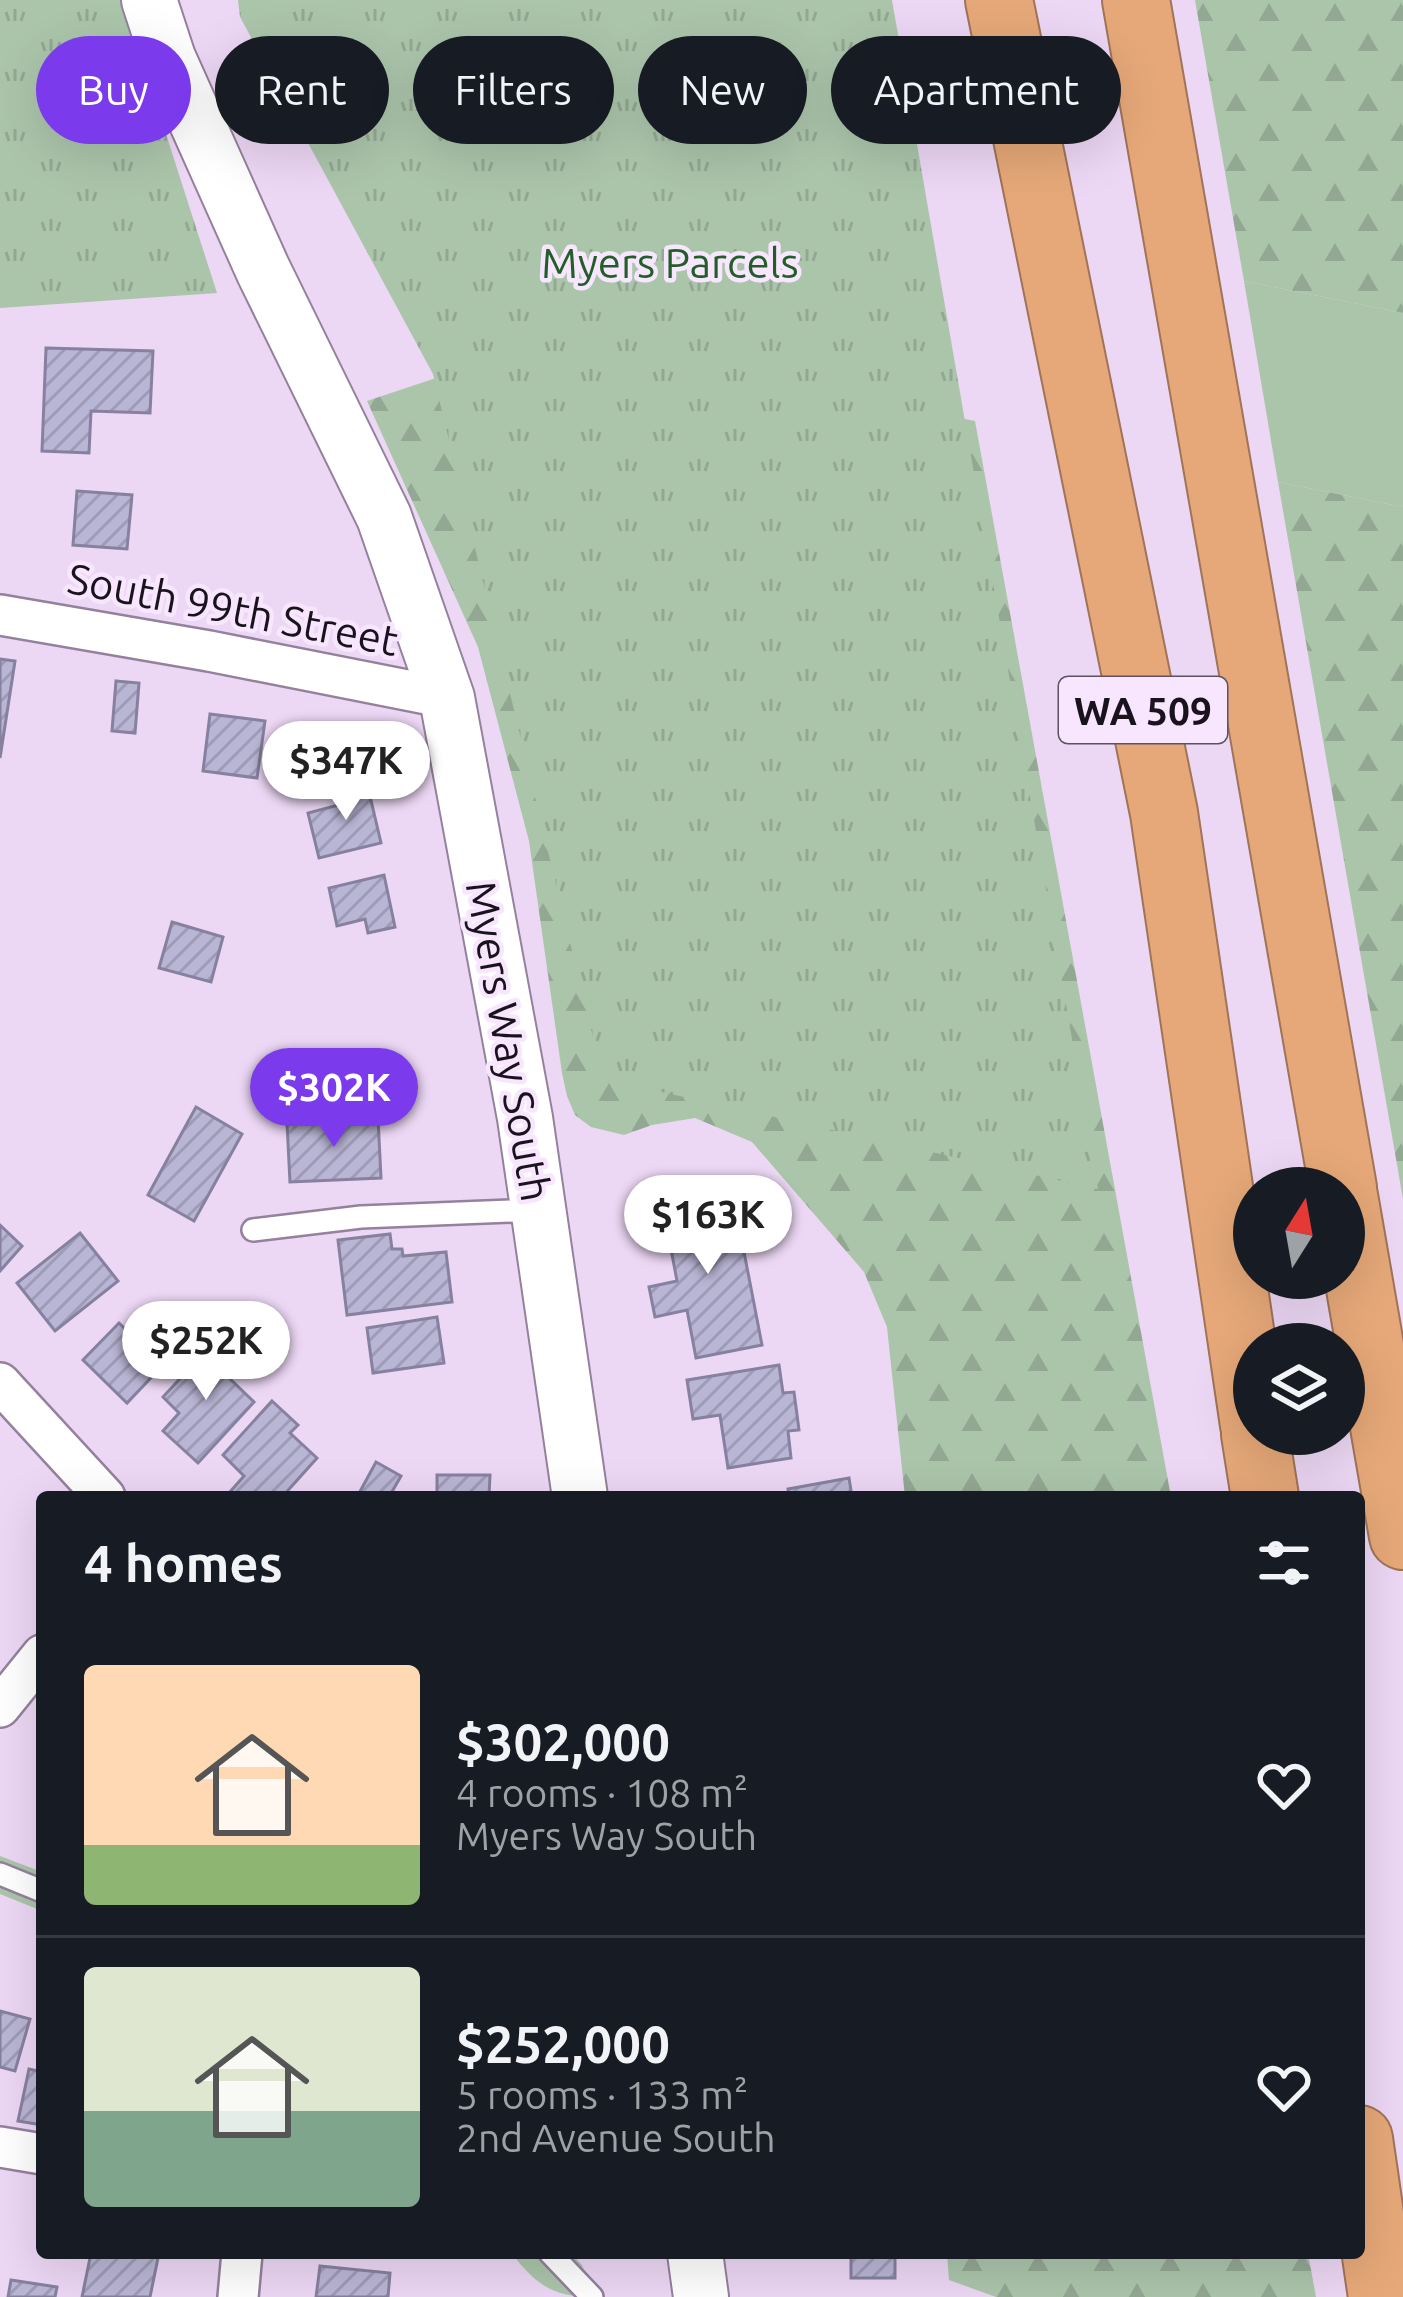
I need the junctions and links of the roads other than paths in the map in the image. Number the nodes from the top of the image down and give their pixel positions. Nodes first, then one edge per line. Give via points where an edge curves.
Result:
1 (148, 0) edge
2 (999, 0) edge
3 (1136, 0) edge
4 (0, 615) edge
5 (447, 698) junction
6 (1339, 1167) edge
7 (538, 1210) junction
8 (253, 1230) dead end
9 (1362, 1299) edge
10 (1239, 1323) edge
11 (0, 1383) edge
12 (1258, 1455) edge
13 (99, 1491) edge
14 (579, 1491) edge
15 (1263, 1491) edge
16 (1403, 1536) edge
17 (36, 1662) edge
18 (0, 1707) edge
19 (0, 1874) edge
20 (36, 1889) edge
21 (0, 2146) edge
22 (36, 2153) edge
23 (1365, 2180) edge
24 (241, 2259) edge
25 (556, 2259) edge
26 (696, 2259) edge
27 (238, 2297) edge
28 (592, 2297) edge
29 (701, 2297) edge
30 (1382, 2297) edge

1 - 5 main road, Myers Way South via 253,249 385,517
2 - 10 highway, WA 509 via 1164,813
3 - 6 highway, WA 509
4 - 5 street, South 99th Street
5 - 7 main road, Myers Way South
7 - 8 lane via 361,1216
7 - 14 main road, Myers Way South
9 - 16 highway, WA 509
11 - 13 street
12 - 15 highway, WA 509
17 - 18 street
19 - 20 lane
21 - 22 street
23 - 30 highway
24 - 27 street
25 - 28 lane
26 - 29 main road

